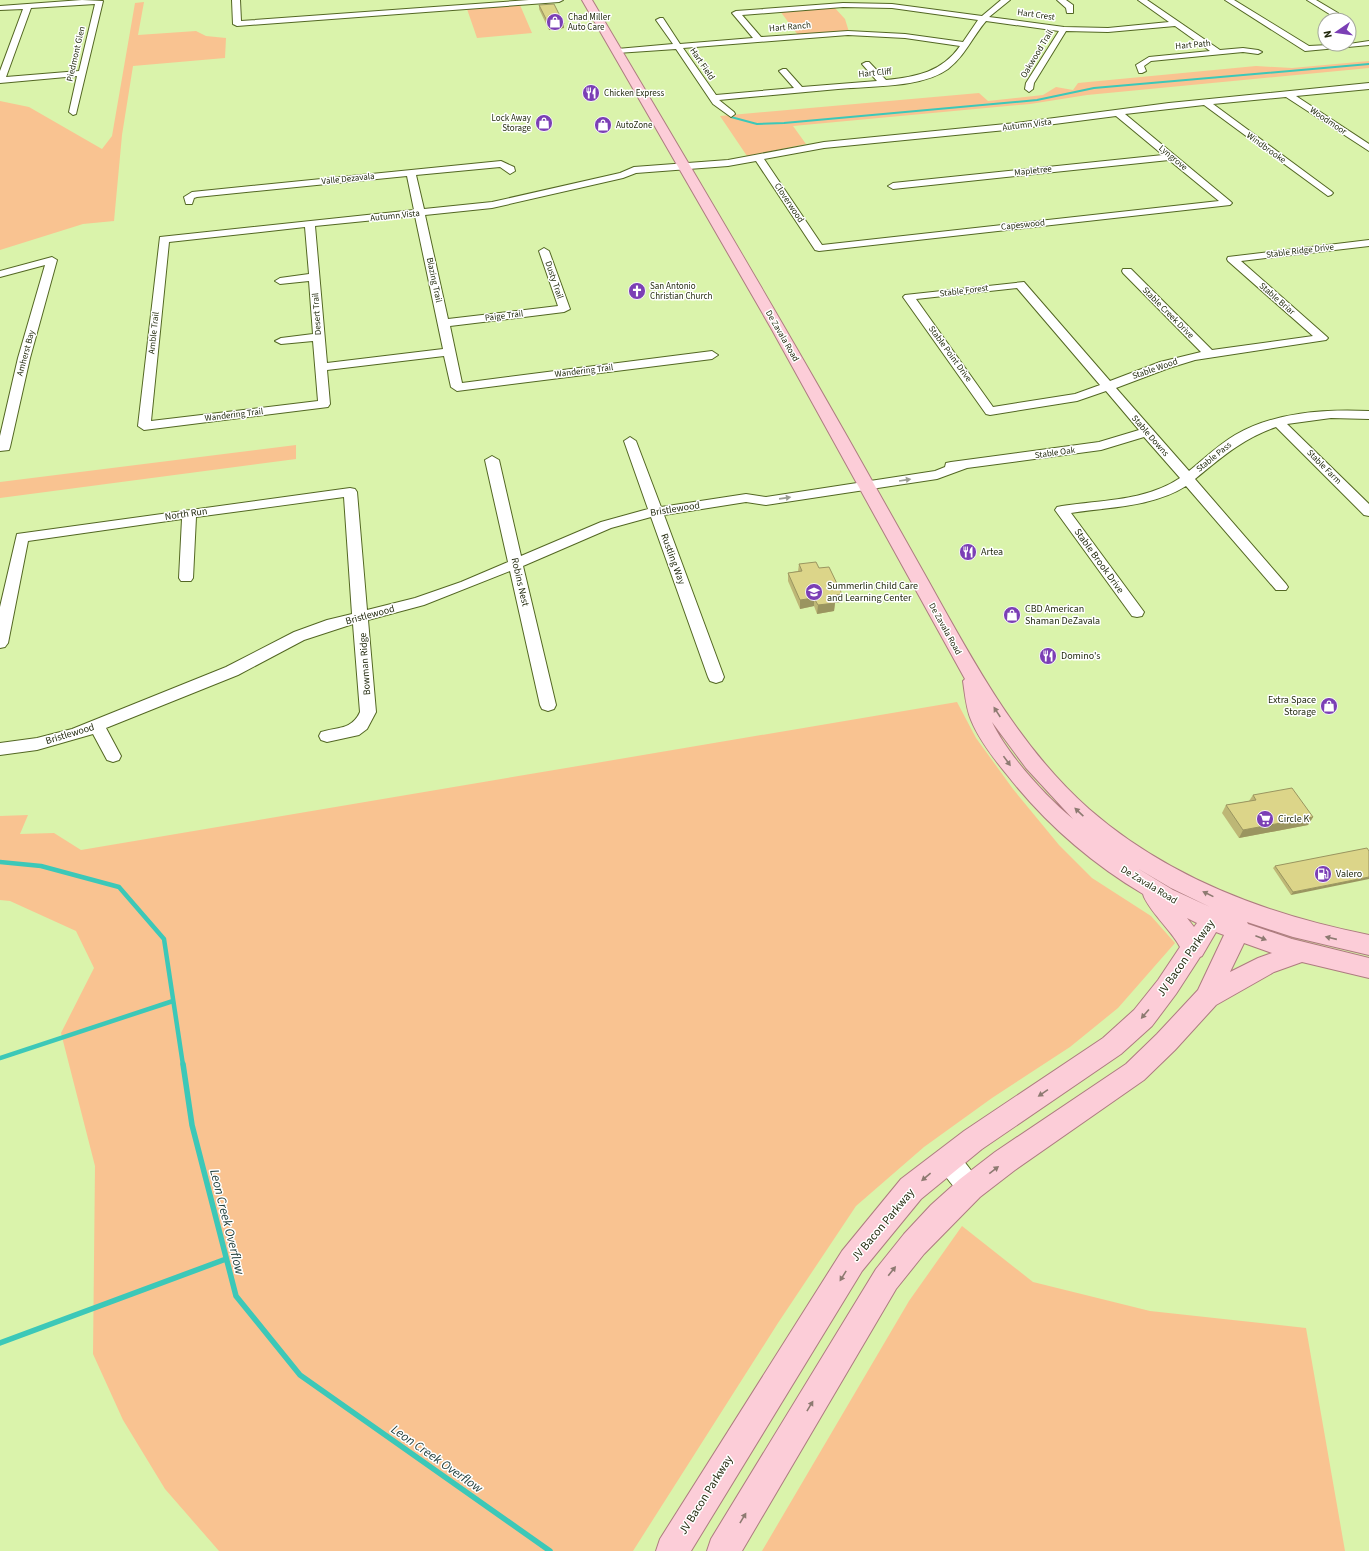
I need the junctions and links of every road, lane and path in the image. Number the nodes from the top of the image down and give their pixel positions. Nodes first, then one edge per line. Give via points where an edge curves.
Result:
1 (236, 0) edge
2 (559, 0) edge
3 (588, 0) edge
4 (1060, 0) edge
5 (1142, 0) edge
6 (1229, 0) edge
7 (1311, 0) edge
8 (99, 1) edge
9 (998, 2) edge
10 (28, 6) junction
11 (0, 8) edge
12 (1070, 11) dead end
13 (1332, 12) edge
14 (984, 18) junction
15 (660, 20) dead end
16 (1177, 24) junction
17 (1064, 29) junction
18 (758, 40) junction
19 (1369, 43) edge
20 (964, 44) junction
21 (678, 46) junction
22 (617, 51) junction
23 (1258, 52) dead end
24 (1219, 53) junction
25 (866, 64) dead end
26 (783, 71) dead end
27 (1142, 71) dead end
28 (82, 73) junction
29 (1, 80) edge
30 (884, 83) junction
31 (1369, 87) edge
32 (1029, 89) dead end
33 (800, 90) junction
34 (1288, 94) junction
35 (713, 98) junction
36 (1205, 102) junction
37 (73, 112) dead end
38 (1118, 113) junction
39 (731, 114) dead end
40 (1369, 148) edge
41 (758, 157) junction
42 (1172, 157) junction
43 (685, 167) junction
44 (510, 171) dead end
45 (411, 172) junction
46 (893, 186) dead end
47 (1328, 193) dead end
48 (189, 202) dead end
49 (1227, 203) joint
50 (420, 213) junction
51 (310, 224) junction
52 (164, 240) joint
53 (1369, 243) edge
54 (820, 248) joint
55 (544, 251) dead end
56 (1232, 259) joint
57 (1127, 271) dead end
58 (0, 274) edge
59 (314, 277) junction
60 (280, 281) dead end
61 (1020, 284) joint
62 (909, 298) joint
63 (564, 309) joint
64 (443, 323) junction
65 (319, 337) junction
66 (1322, 338) joint
67 (281, 341) dead end
68 (449, 352) junction
69 (1210, 354) junction
70 (712, 355) dead end
71 (321, 367) junction
72 (1107, 386) junction
73 (457, 387) joint
74 (324, 404) joint
75 (990, 411) joint
76 (1369, 415) edge
77 (1279, 422) junction
78 (144, 426) joint
79 (1146, 432) junction
80 (630, 441) dead end
81 (2, 447) edge
82 (492, 460) dead end
83 (1187, 479) junction
84 (863, 480) junction
85 (350, 492) joint
86 (1062, 510) joint
87 (656, 512) junction
88 (1369, 512) edge
89 (189, 514) junction
90 (516, 564) junction
91 (186, 578) dead end
92 (1281, 587) dead end
93 (1137, 612) dead end
94 (362, 617) junction
95 (0, 643) edge
96 (972, 675) junction
97 (716, 677) dead end
98 (548, 704) dead end
99 (98, 726) junction
100 (327, 736) dead end
101 (0, 749) edge
102 (113, 756) dead end
103 (1140, 880) junction
104 (1230, 904) junction
105 (1212, 919) junction
106 (1238, 929) junction
107 (1369, 945) edge
108 (1194, 949) junction
109 (1302, 952) junction
110 (1369, 968) edge
111 (1207, 997) junction
112 (947, 1160) junction
113 (970, 1188) junction
114 (672, 1551) edge
115 (723, 1551) edge

1 - 2 street via 237,24
3 - 22 main road, De Zavala Road
4 - 12 street via 1070,7
5 - 16 street
6 - 19 street via 1308,49
7 - 13 street
8 - 10 street
8 - 28 street, Piedmont Glen
9 - 14 street, Hart Cliff
10 - 11 street
10 - 29 street
14 - 17 street, Hart Crest
14 - 18 street, Hart Crest via 893,5 843,4 736,13
14 - 20 street, Hart Cliff
15 - 21 street, Hart Field
16 - 17 street, Hart Crest via 1108,30
16 - 24 street
17 - 32 street, Oakwood Trail via 1030,83
18 - 20 street, Hart Ranch via 829,34 867,34
18 - 21 street, Hart Ranch
20 - 30 street, Hart Cliff via 948,65 939,70 919,78
21 - 22 street, Hart Ranch
21 - 35 street, Hart Field
22 - 43 main road, De Zavala Road
23 - 24 street, Hart Path via 1244,50
24 - 27 street, Hart Path via 1150,59 1140,65
25 - 30 street
26 - 33 street
28 - 29 street
28 - 37 street, Piedmont Glen
30 - 33 street, Hart Cliff
31 - 34 street, Autumn Vista
33 - 35 street, Hart Cliff
34 - 36 street, Autumn Vista
34 - 40 street, Woodmoor
35 - 39 street, Hart Field
36 - 38 street, Autumn Vista
36 - 47 street, Windbrooke
38 - 41 street, Autumn Vista via 813,146
38 - 42 street, Lyngrove
41 - 43 street, Autumn Vista
41 - 54 street, Cloverwood
42 - 46 street, Mapletree
42 - 49 street, Lyngrove
43 - 50 street, Autumn Vista via 679,172 638,176 623,174 510,202
43 - 84 main road, De Zavala Road via 739,257
44 - 45 street, Valle Dezavala via 509,167 501,164
45 - 48 street, Valle Dezavala via 195,194 189,197
45 - 50 street, Blazing Trail
49 - 54 street, Capeswood
50 - 51 street, Autumn Vista
50 - 64 street, Blazing Trail
51 - 52 street, Autumn Vista
51 - 59 street, Desert Trail
52 - 78 street, Amble Trail
53 - 56 street, Stable Ridge Drive
55 - 63 street, Dusty Trail
56 - 66 street, Stable Briar
57 - 69 street, Stable Creek Drive
58 - 81 street, Amherst Bay via 52,260
59 - 60 street
59 - 65 street, Desert Trail
61 - 62 street, Stable Forest
61 - 72 street, Stable Downs
62 - 75 street, Stable Point Drive
63 - 64 street, Paige Trail
64 - 68 street, Blazing Trail
65 - 67 street
65 - 71 street, Desert Trail
66 - 69 street, Stable Wood
68 - 71 street
68 - 73 street, Blazing Trail
69 - 72 street, Stable Wood via 1178,361
70 - 73 street, Wandering Trail
71 - 74 street, Desert Trail
72 - 75 street, Stable Wood via 1065,400
72 - 79 street, Stable Downs
74 - 78 street, Wandering Trail
76 - 77 street, Stable Pass via 1317,416
77 - 83 street, Stable Pass via 1232,442
77 - 88 street, Stable Farm
79 - 83 street, Stable Downs
79 - 84 street, Stable Oak via 1101,446 962,466 937,475
80 - 87 street, Rustling Way
82 - 90 street, Robins Nest
83 - 86 street, Stable Pass via 1169,490 1150,496
83 - 92 street, Stable Downs
84 - 87 street, Bristlewood via 766,500 746,498
84 - 96 main road, De Zavala Road
85 - 89 street, North Run
85 - 94 street, Bowman Ridge
86 - 93 street, Stable Brook Drive
87 - 90 street, Bristlewood via 606,525
87 - 97 street, Rustling Way
89 - 91 street
89 - 95 street, North Run via 22,537
90 - 94 street, Bristlewood via 426,600
90 - 98 street, Robins Nest
94 - 99 street, Bristlewood via 299,636 232,671
94 - 100 street, Bowman Ridge via 368,712 365,722 354,732
96 -> 103 main road, De Zavala Road via 979,715 1002,754 1028,788 1048,809 1096,850
104 -> 96 main road, De Zavala Road via 1187,884 1142,858 1115,841 1084,816 1031,761
99 - 101 street, Bristlewood via 56,740
99 - 102 street
103 - 105 main road, De Zavala Road
103 - 108 main road via 1176,920
104 - 105 main road, JV Bacon Parkway
104 - 106 main road
107 -> 104 main road, De Zavala Road via 1292,927
105 - 106 main road, De Zavala Road
105 - 108 main road, JV Bacon Parkway
106 -> 109 main road, De Zavala Road
106 - 111 main road
108 -> 112 main road, JV Bacon Parkway via 1168,987 1142,1018 1112,1046
109 - 110 main road, De Zavala Road
109 - 111 main road via 1266,965
113 -> 111 main road via 1135,1072
112 - 113 street
112 -> 114 main road, JV Bacon Parkway via 911,1189 852,1261
115 -> 113 main road via 886,1280 941,1215

